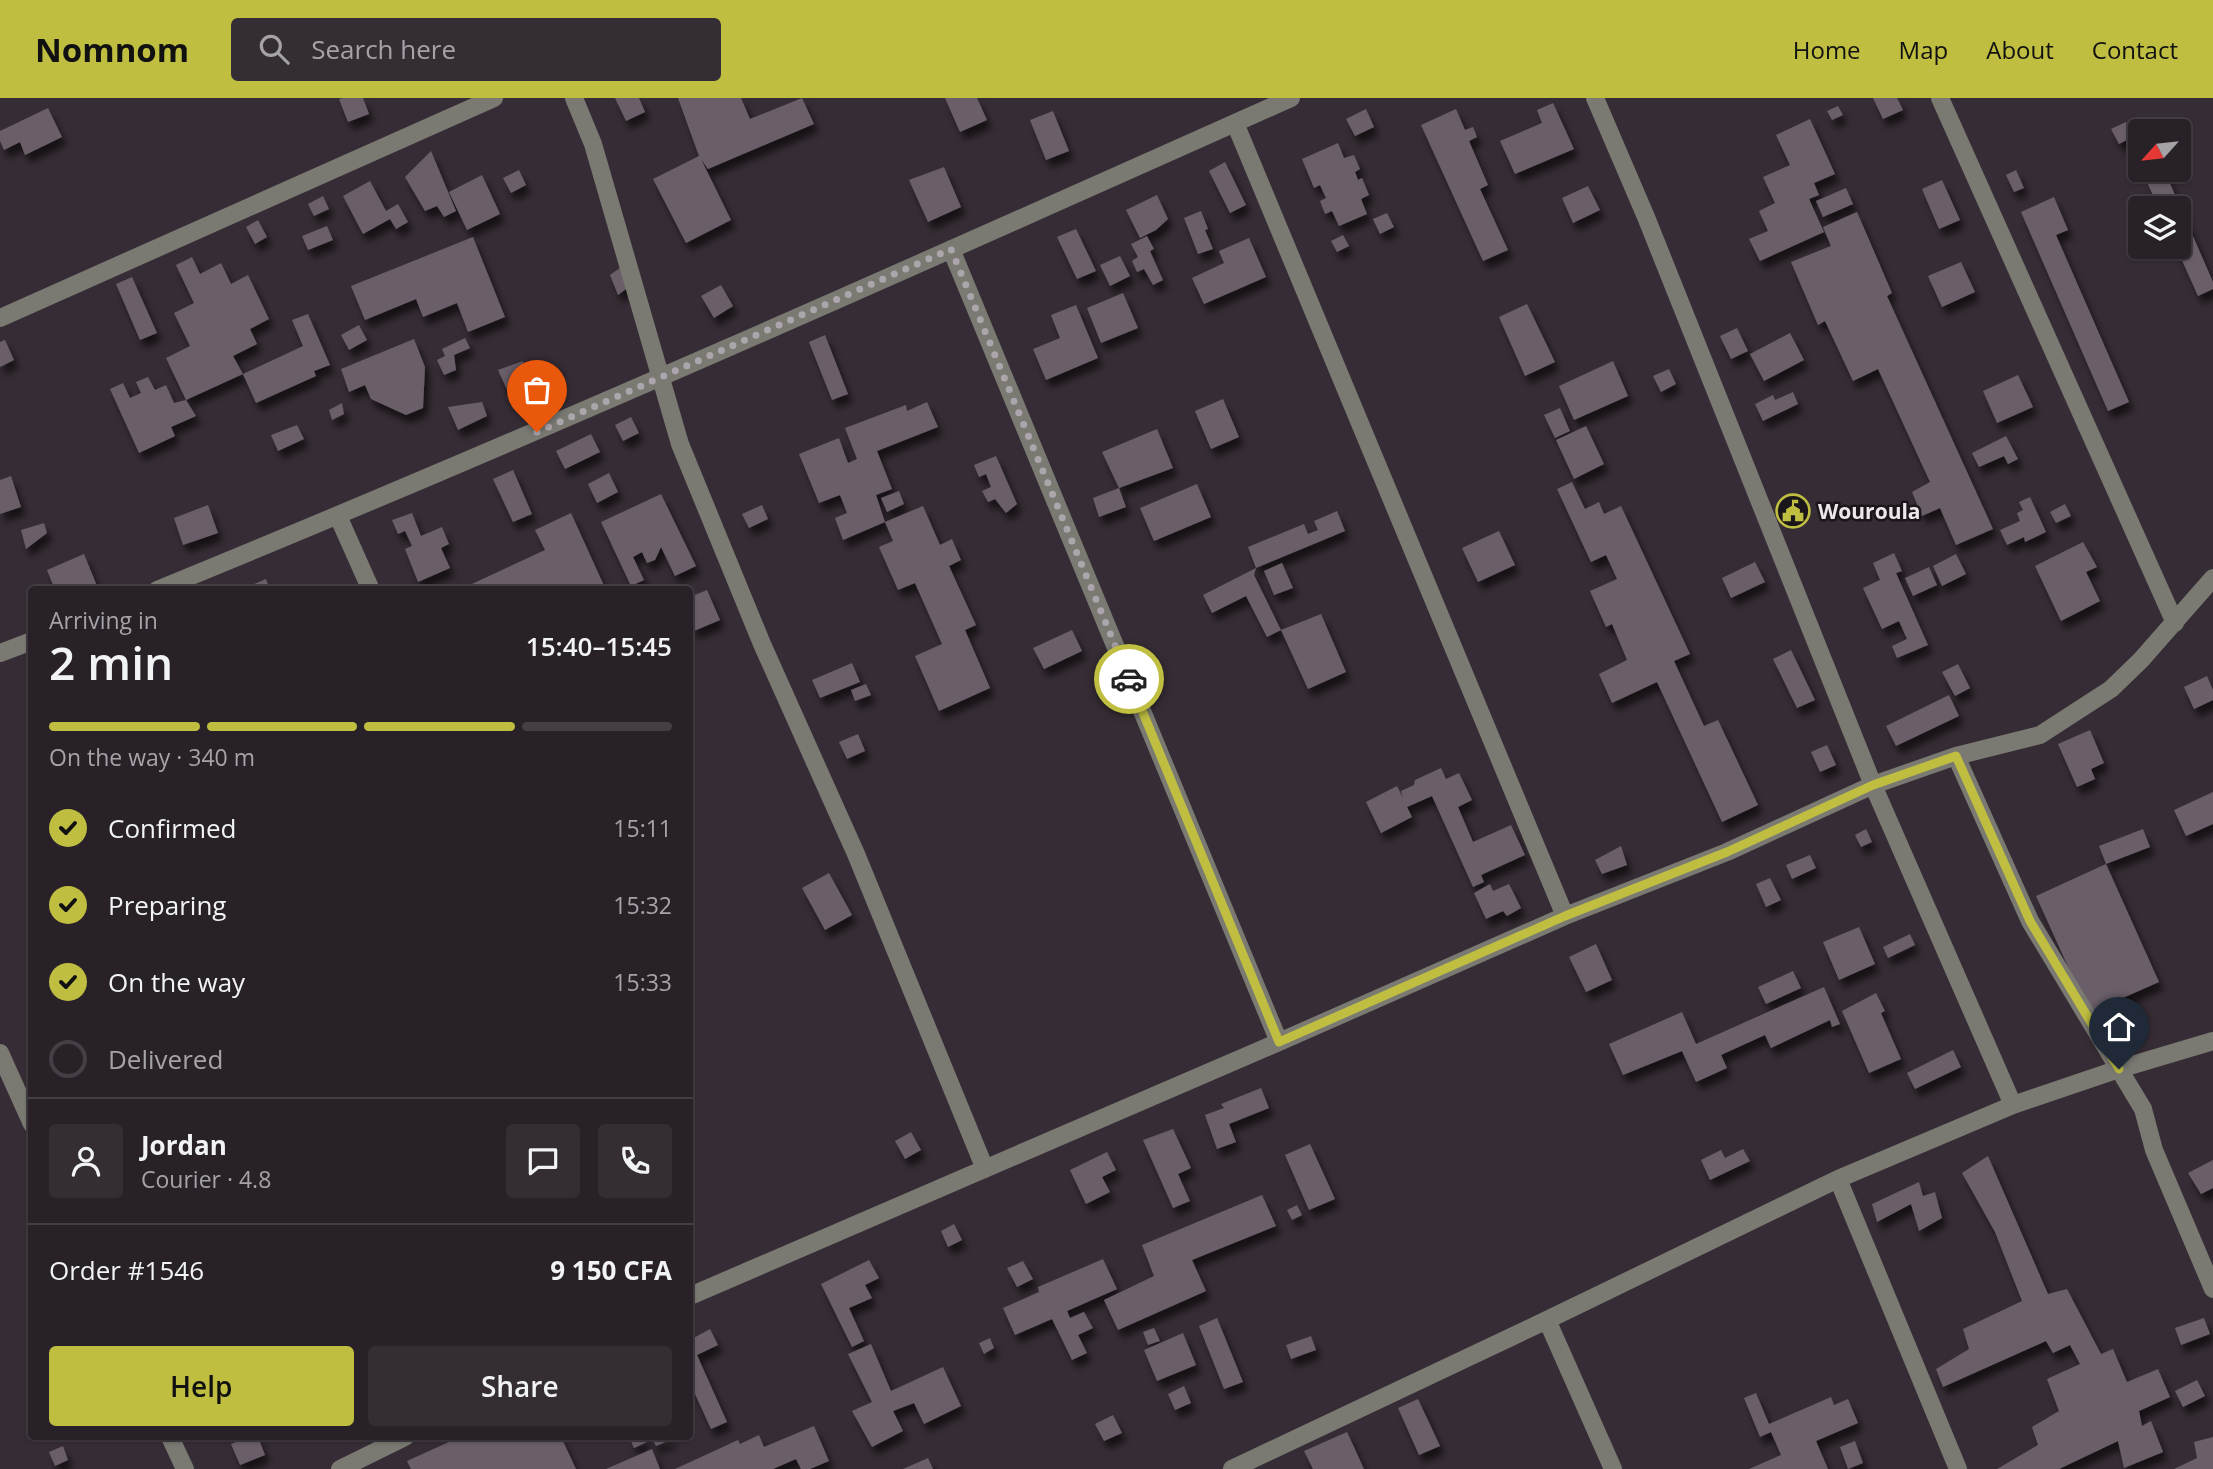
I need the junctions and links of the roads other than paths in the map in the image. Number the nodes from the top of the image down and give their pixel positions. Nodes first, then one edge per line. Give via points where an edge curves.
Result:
1 (494, 98) edge
2 (574, 98) edge
3 (1291, 98) edge
4 (1595, 98) edge
5 (1940, 98) edge
6 (1235, 123) junction
7 (951, 249) junction
8 (0, 318) edge
9 (661, 379) junction
10 (338, 516) junction
11 (2213, 578) edge
12 (168, 586) edge
13 (369, 586) edge
14 (2175, 623) junction
15 (28, 642) edge
16 (0, 653) edge
17 (1956, 756) junction
18 (1873, 785) junction
19 (1565, 916) junction
20 (2213, 1041) edge
21 (1279, 1042) junction
22 (0, 1053) edge
23 (2119, 1069) junction
24 (2013, 1105) junction
25 (28, 1115) edge
26 (985, 1169) junction
27 (1838, 1179) junction
28 (2213, 1289) edge
29 (693, 1292) edge
30 (1547, 1320) junction
31 (171, 1440) edge
32 (398, 1440) edge
33 (1269, 1452) junction
34 (185, 1469) edge
35 (340, 1469) edge
36 (1231, 1469) edge
37 (1276, 1469) edge
38 (1613, 1469) edge
39 (1958, 1469) edge

1 - 8 street
2 - 9 street via 593,144
3 - 6 street
4 - 18 street
5 - 14 street
6 - 7 street
6 - 19 street
7 - 9 street
7 - 21 street
9 - 10 street
9 - 26 street via 680,444
10 - 12 street
10 - 13 street
11 - 14 street
14 - 17 street via 2111,689 2040,735
15 - 16 street
17 - 18 street
17 - 23 street via 2030,921
18 - 19 street via 1727,852
18 - 24 street
19 - 21 street
20 - 23 street
21 - 26 street
22 - 25 street
23 - 24 street
23 - 28 street via 2143,1108 2154,1150
24 - 27 street
26 - 29 street
27 - 30 street
27 - 39 street
30 - 33 street
30 - 38 street
31 - 34 street
32 - 35 street
33 - 36 street
33 - 37 street

